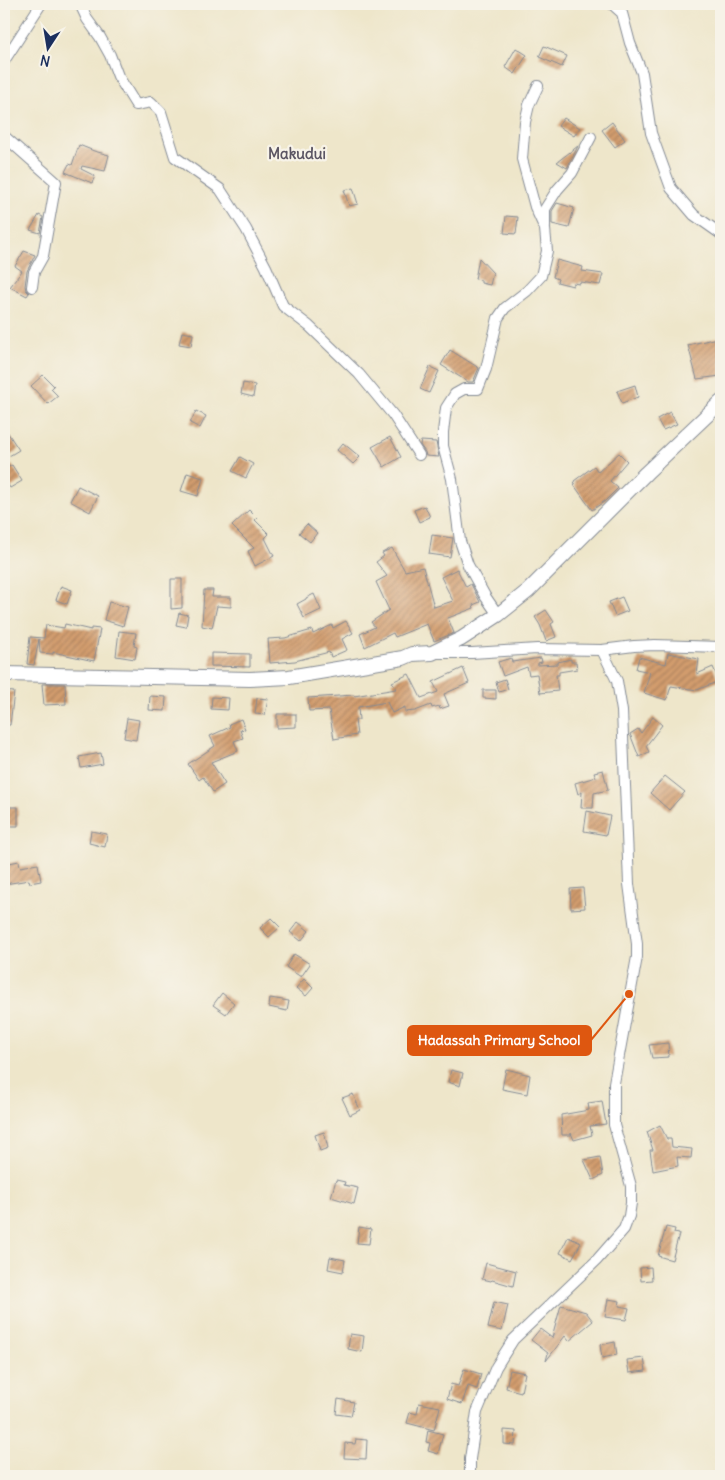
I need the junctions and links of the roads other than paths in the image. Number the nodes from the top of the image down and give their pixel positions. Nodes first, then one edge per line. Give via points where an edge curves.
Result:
1 (41, 4) edge
2 (80, 4) edge
3 (612, 4) edge
4 (4, 61) edge
5 (538, 86) dead end
6 (4, 136) edge
7 (591, 137) dead end
8 (544, 229) junction
9 (721, 234) edge
10 (32, 287) dead end
11 (721, 402) edge
12 (419, 455) dead end
13 (498, 615) junction
14 (721, 647) edge
15 (602, 650) junction
16 (432, 653) junction
17 (4, 674) edge
18 (470, 1476) edge

1 - 4 street
2 - 12 street via 136,105 151,102 161,112 174,157 220,189 246,229 283,306 359,374 393,415
3 - 9 street via 622,13 642,73 651,133 672,188 694,215
5 - 8 street via 525,122 522,159
6 - 10 street via 56,182 43,256 34,272
7 - 8 street via 572,173 544,209
8 - 13 street via 547,251 541,276 498,318 478,389 464,389 455,394 446,408 442,432 460,541 473,574
11 - 13 street via 528,591
13 - 16 street
14 - 15 street via 654,645
15 - 16 street
15 - 18 street via 620,691 629,884 638,944 614,1083 614,1125 631,1186 629,1216 624,1230 596,1261 512,1340 496,1367 477,1412
16 - 17 street via 289,677 250,679

